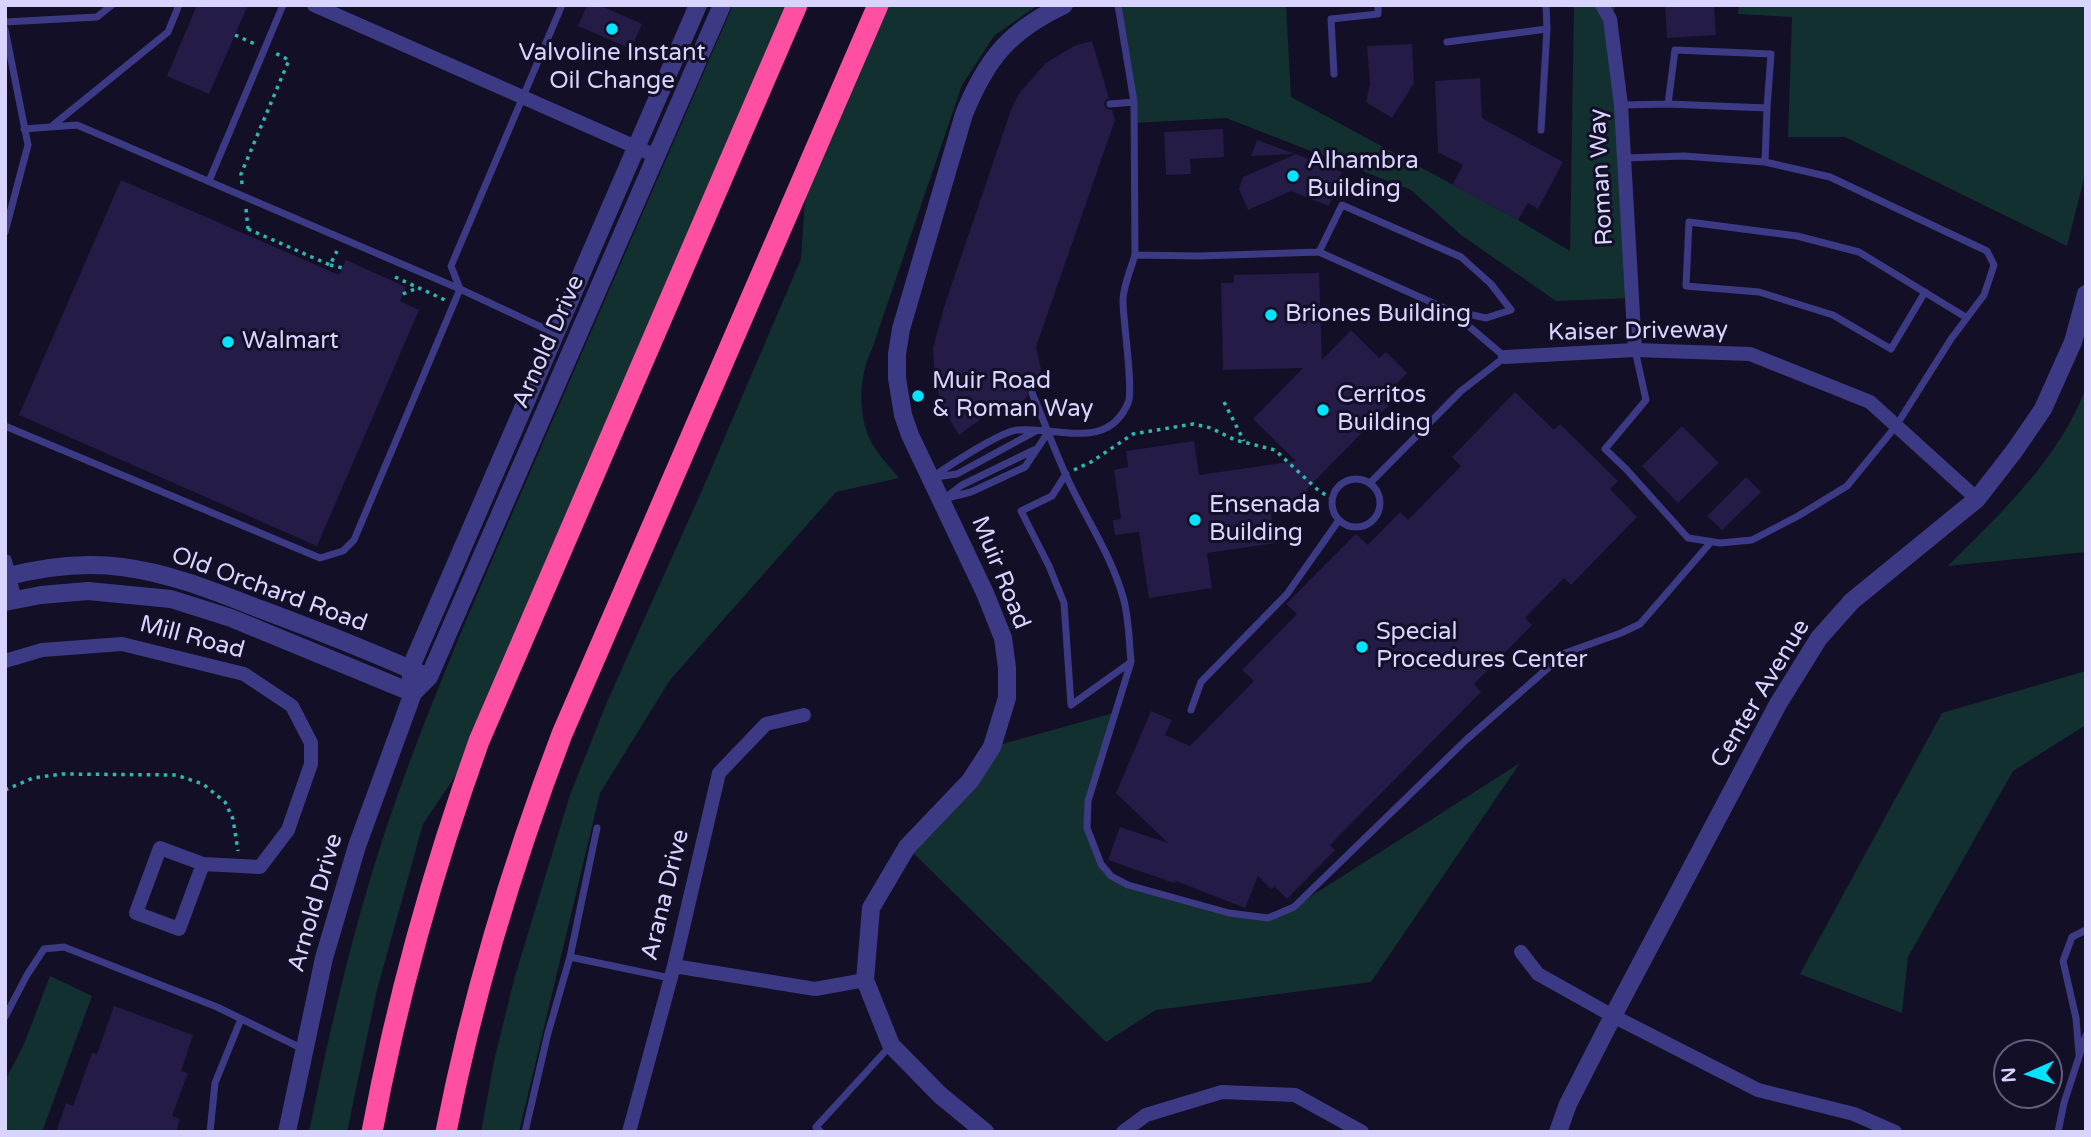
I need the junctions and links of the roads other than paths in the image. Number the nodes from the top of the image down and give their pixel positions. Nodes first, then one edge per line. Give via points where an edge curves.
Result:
1 (112, 5) edge
2 (179, 5) edge
3 (283, 5) edge
4 (314, 5) edge
5 (562, 5) edge
6 (698, 5) edge
7 (722, 5) edge
8 (797, 5) edge
9 (878, 5) edge
10 (1064, 5) edge
11 (1118, 5) edge
12 (1378, 5) edge
13 (1546, 5) edge
14 (1602, 5) edge
15 (5, 22) edge
16 (5, 29) edge
17 (1547, 29) junction
18 (1447, 41) dead end
19 (1334, 74) dead end
20 (522, 98) junction
21 (1134, 102) junction
22 (1110, 103) dead end
23 (1621, 104) junction
24 (1668, 104) junction
25 (1767, 108) junction
26 (52, 127) junction
27 (24, 129) junction
28 (1541, 130) dead end
29 (636, 147) junction
30 (656, 156) junction
31 (1624, 158) junction
32 (1765, 162) junction
33 (209, 181) junction
34 (5, 232) edge
35 (1319, 252) junction
36 (1135, 255) junction
37 (460, 289) junction
38 (1925, 292) junction
39 (2086, 294) edge
40 (1451, 311) junction
41 (1967, 318) junction
42 (555, 334) junction
43 (1635, 350) junction
44 (1505, 357) junction
45 (1032, 393) dead end
46 (5, 426) edge
47 (1896, 426) junction
48 (1049, 431) junction
49 (1066, 474) junction
50 (932, 478) junction
51 (1370, 483) junction
52 (943, 499) junction
53 (1977, 499) junction
54 (1339, 520) junction
55 (1711, 542) junction
56 (7, 571) edge
57 (10, 601) edge
58 (5, 661) edge
59 (1131, 662) junction
60 (410, 669) junction
61 (429, 677) junction
62 (413, 693) junction
63 (1191, 710) dead end
64 (804, 715) dead end
65 (597, 828) dead end
66 (203, 864) junction
67 (2086, 930) edge
68 (1521, 952) dead end
69 (570, 957) junction
70 (672, 972) junction
71 (865, 981) junction
72 (1613, 1016) junction
73 (5, 1017) edge
74 (241, 1019) junction
75 (2086, 1035) edge
76 (891, 1045) junction
77 (303, 1050) junction
78 (2079, 1055) dead end
79 (632, 1131) edge
80 (210, 1132) edge
81 (287, 1132) edge
82 (372, 1132) edge
83 (446, 1132) edge
84 (525, 1132) edge
85 (821, 1132) edge
86 (985, 1132) edge
87 (1123, 1132) edge
88 (1362, 1132) edge
89 (1558, 1132) edge
90 (1895, 1132) edge
91 (2058, 1132) edge

1 - 15 lane via 97,17
2 - 26 lane via 168,32
3 - 33 lane
4 - 20 street
5 - 20 lane
6 - 29 street, Arnold Drive
7 - 30 street, Arnold Drive
8 - 82 highway via 479,741 414,943
9 - 83 highway via 562,734 482,971
10 - 50 street, Muir Road via 1012,37 977,82 901,329 898,397 910,435
11 - 21 lane
12 - 19 lane via 1378,14 1331,19
13 - 17 lane
14 - 23 street, Roman Way via 1610,19
16 - 27 lane
17 - 18 lane
17 - 28 lane
20 - 29 street
20 - 37 lane via 451,266
21 - 22 lane
21 - 36 lane
23 - 24 lane
23 - 31 street, Roman Way
24 - 25 lane
24 - 25 lane via 1675,50 1771,54
25 - 32 lane
26 - 27 lane
26 - 33 lane via 77,125
27 - 34 lane via 28,145
29 - 30 street
29 - 42 street, Arnold Drive
30 - 61 street, Arnold Drive
31 - 32 lane via 1684,156
31 - 43 street, Roman Way
32 - 41 lane via 1830,177 1987,251 1994,265 1984,295
33 - 37 lane
35 - 36 lane
35 - 40 lane
35 - 40 lane via 1342,205 1461,257 1511,310 1486,318
36 - 48 lane via 1123,298 1130,401 1116,423 1100,432
37 - 42 lane
37 - 46 lane via 354,540 342,551 320,558
38 - 38 lane via 1859,252 1797,236 1689,222 1686,286 1771,295 1833,315 1891,349
38 - 41 lane
39 - 53 street, Center Avenue via 2073,342 2043,409
40 - 44 lane
41 - 47 lane
42 - 60 street, Arnold Drive
43 - 44 street, Kaiser Driveway
43 - 47 street, Kaiser Driveway via 1750,354 1870,402
43 - 55 lane via 1646,400 1605,449 1688,538
44 - 51 lane via 1461,391
45 - 48 lane
47 - 53 street, Kaiser Driveway
47 - 55 lane via 1847,486 1752,540
48 - 49 lane
48 - 50 lane via 1015,430
48 - 52 lane via 1037,449
49 - 59 lane via 1112,564 1124,600
49 - 59 lane via 1052,496 1021,511 1064,603 1071,705
50 - 52 street, Muir Road
51 - 54 lane via 1347,480 1340,485 1332,499
51 - 54 lane via 1380,496 1374,519 1353,527
52 - 71 street, Muir Road via 1003,638 1007,698 992,747 970,781 907,846 871,908
53 - 72 street, Center Avenue via 1852,601 1819,638 1778,704
54 - 63 lane via 1287,594 1201,682
55 - 59 lane via 1640,624 1565,653 1465,740 1294,907 1268,918 1229,913 1128,885 1101,864 1087,828 1088,801
56 - 57 street
56 - 60 street, Old Orchard Road via 81,565 156,574 198,585
57 - 62 street, Old Orchard Road via 88,592 171,599 231,618
58 - 66 street, Mill Road via 42,650 122,644 244,674 292,706 312,743 311,764 288,830 260,867
60 - 61 street, Old Orchard Road
60 - 62 street, Arnold Drive
61 - 62 street, Arnold Drive
62 - 77 street, Arnold Drive via 357,846
64 - 70 street, Arana Drive via 766,724 719,773
65 - 69 lane
66 - 66 street, Mill Road via 179,929 136,913 160,848
67 - 78 lane via 2072,937 2063,961
68 - 72 street via 1538,974
69 - 70 lane
69 - 84 lane
70 - 71 street via 815,989
70 - 79 street, Arana Drive
71 - 76 street, Muir Road
72 - 89 street, Center Avenue via 1567,1104
72 - 90 street via 1758,1090 1854,1114
73 - 74 lane via 44,949 64,947
74 - 77 lane
74 - 80 lane via 215,1083
75 - 91 lane
76 - 85 lane via 816,1127
76 - 86 street, Muir Road
77 - 81 street, Arnold Drive
87 - 88 street via 1146,1115 1222,1092 1295,1096

